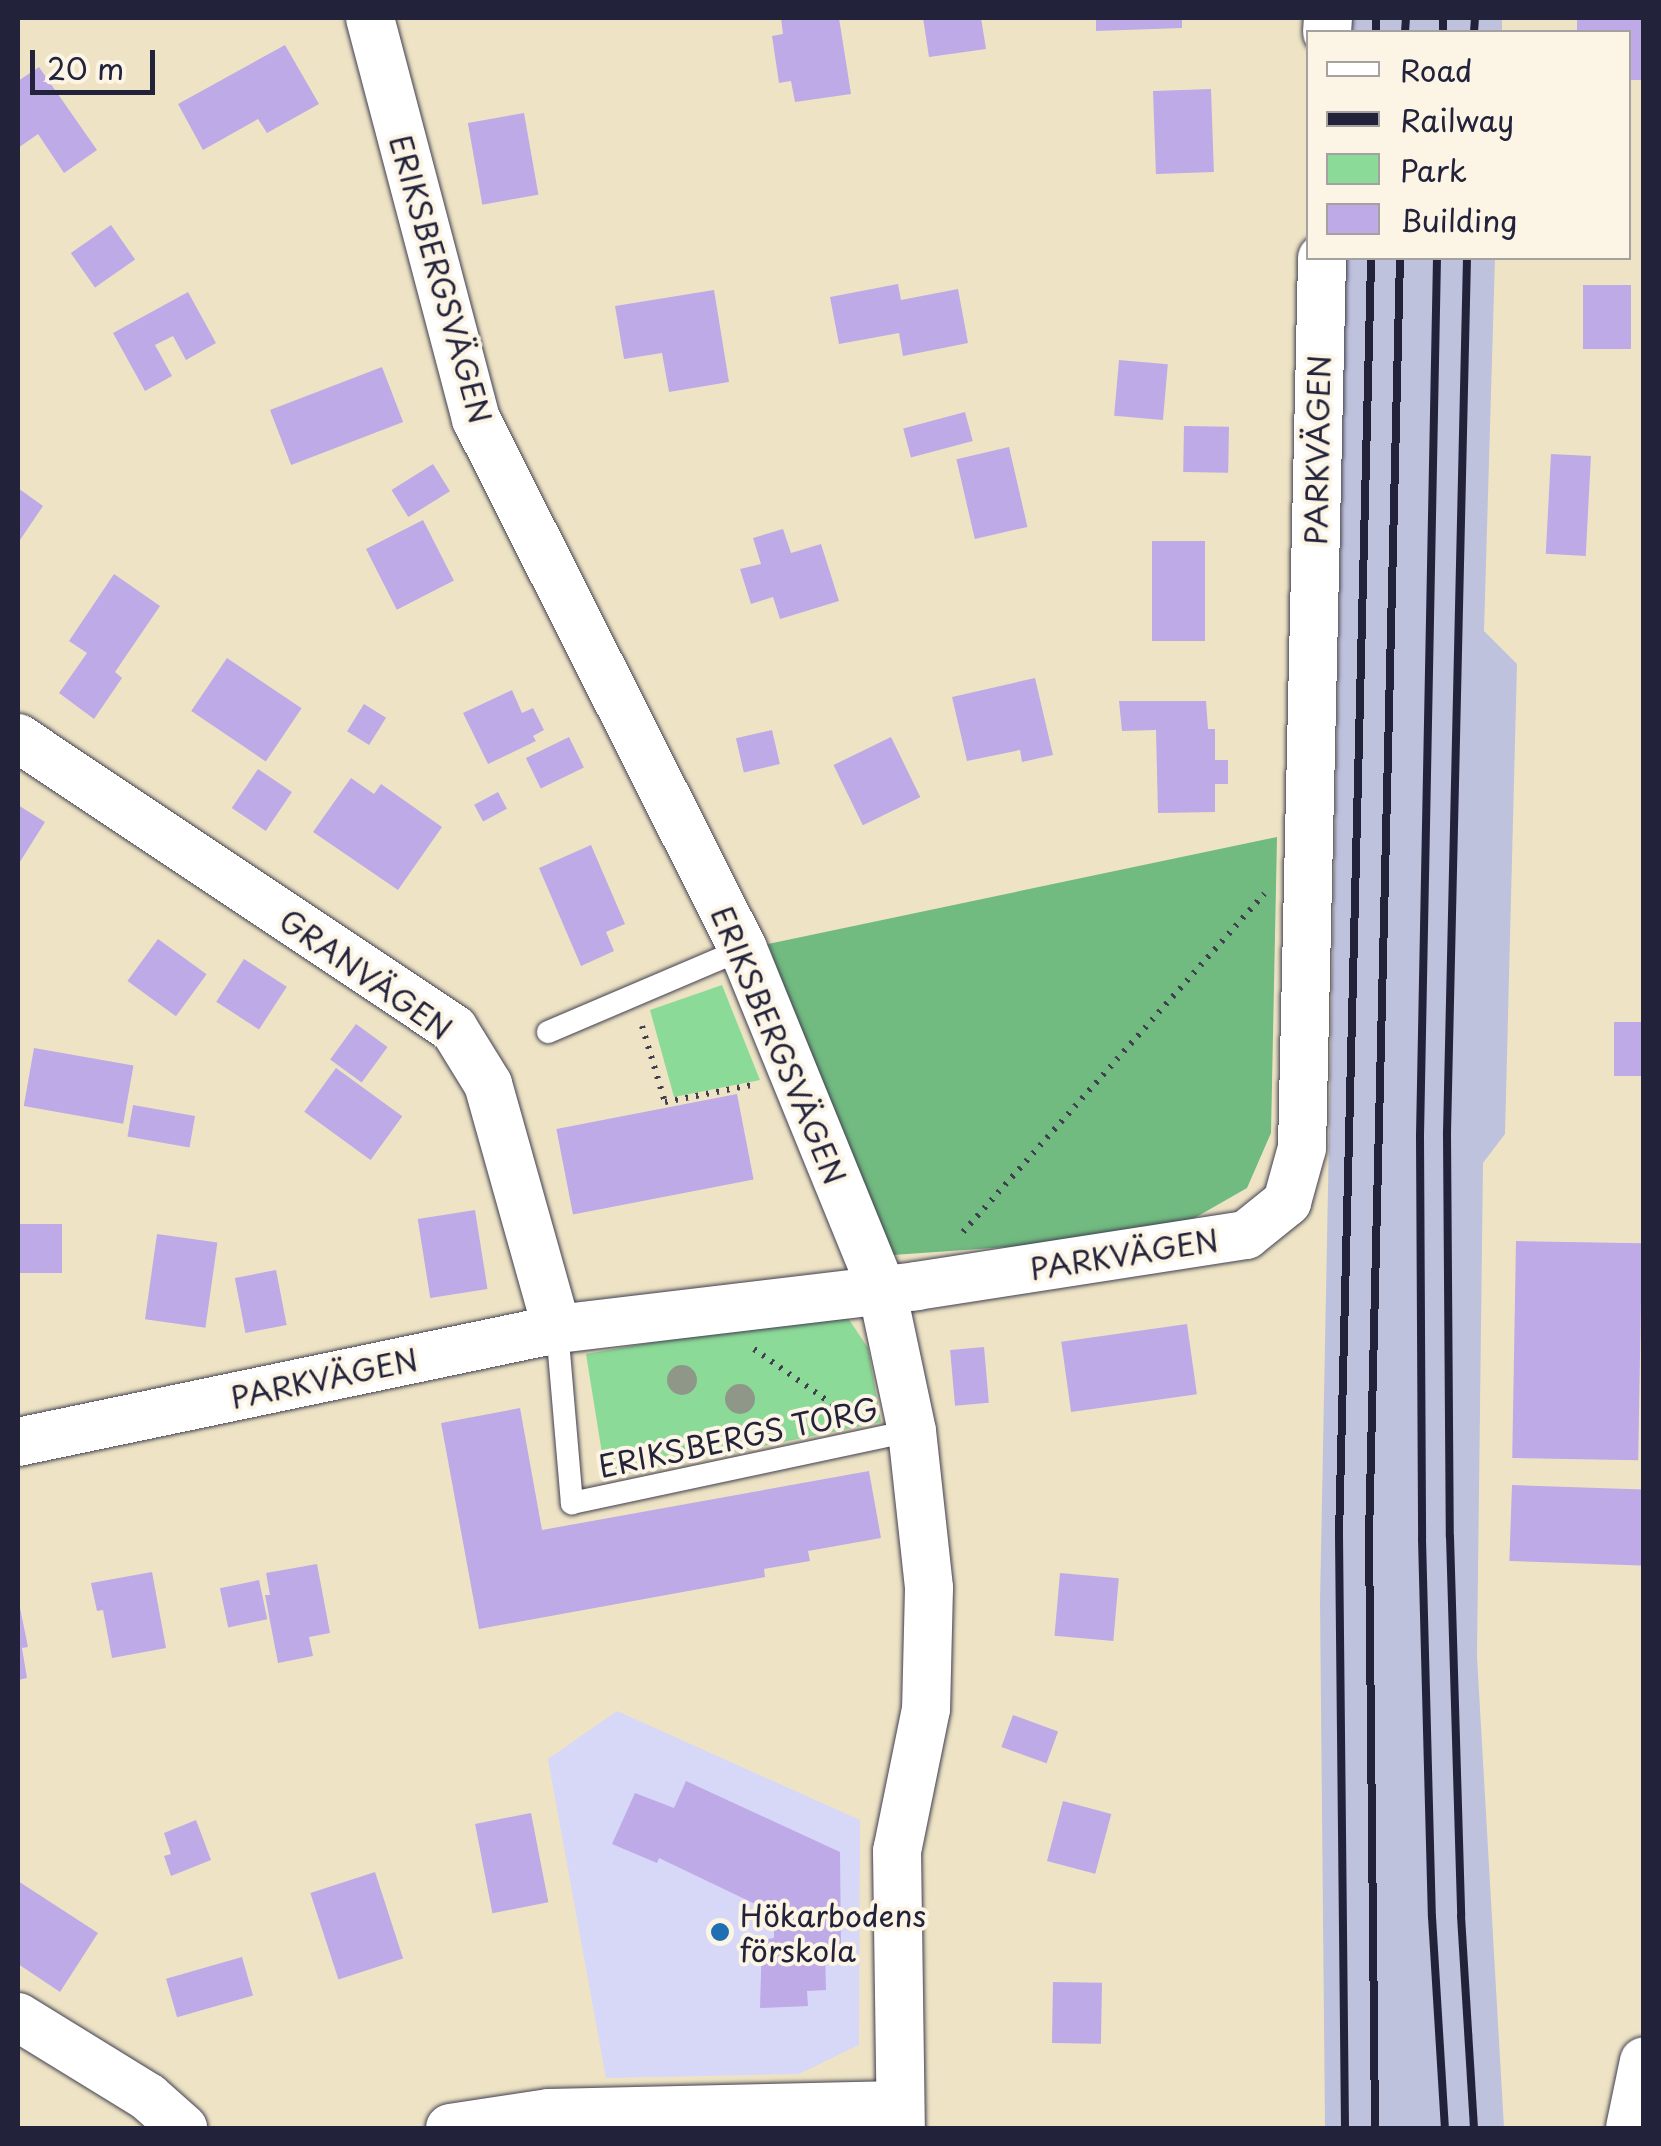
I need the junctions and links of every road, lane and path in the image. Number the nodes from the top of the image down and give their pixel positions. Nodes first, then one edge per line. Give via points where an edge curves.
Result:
1 (370, 18) edge
2 (1322, 260) edge
3 (18, 738) edge
4 (1307, 845) junction
5 (743, 949) junction
6 (634, 996) junction
7 (548, 1032) dead end
8 (795, 1076) junction
9 (899, 1288) junction
10 (700, 1312) junction
11 (557, 1328) junction
12 (896, 1434) junction
13 (18, 1442) edge
14 (18, 2017) edge
15 (1644, 2061) edge
16 (900, 2117) edge
17 (183, 2128) edge
18 (450, 2128) edge
19 (1630, 2128) edge

1 - 5 street, ERIKSBERGSVÄGEN via 476,419
2 - 4 street, PARKVÄGEN
3 - 11 street, GRANVÄGEN via 454,1029 488,1084
4 - 9 path
4 - 9 street, PARKVÄGEN via 1302,1148 1287,1202 1246,1235
5 - 6 lane
5 - 8 street, ERIKSBERGSVÄGEN
6 - 7 lane
6 - 8 path via 665,1102
8 - 9 street, ERIKSBERGSVÄGEN
9 - 10 street, PARKVÄGEN
9 - 12 street, ERIKSBERGSVÄGEN
10 - 11 street, PARKVÄGEN
10 - 12 path
11 - 12 lane, ERIKSBERGS TORG via 572,1503
11 - 13 street, PARKVÄGEN
12 - 16 street, ERIKSBERGSVÄGEN via 928,1605 926,1709 897,1852
14 - 17 street via 148,2096
15 - 19 street
16 - 18 street via 550,2113

